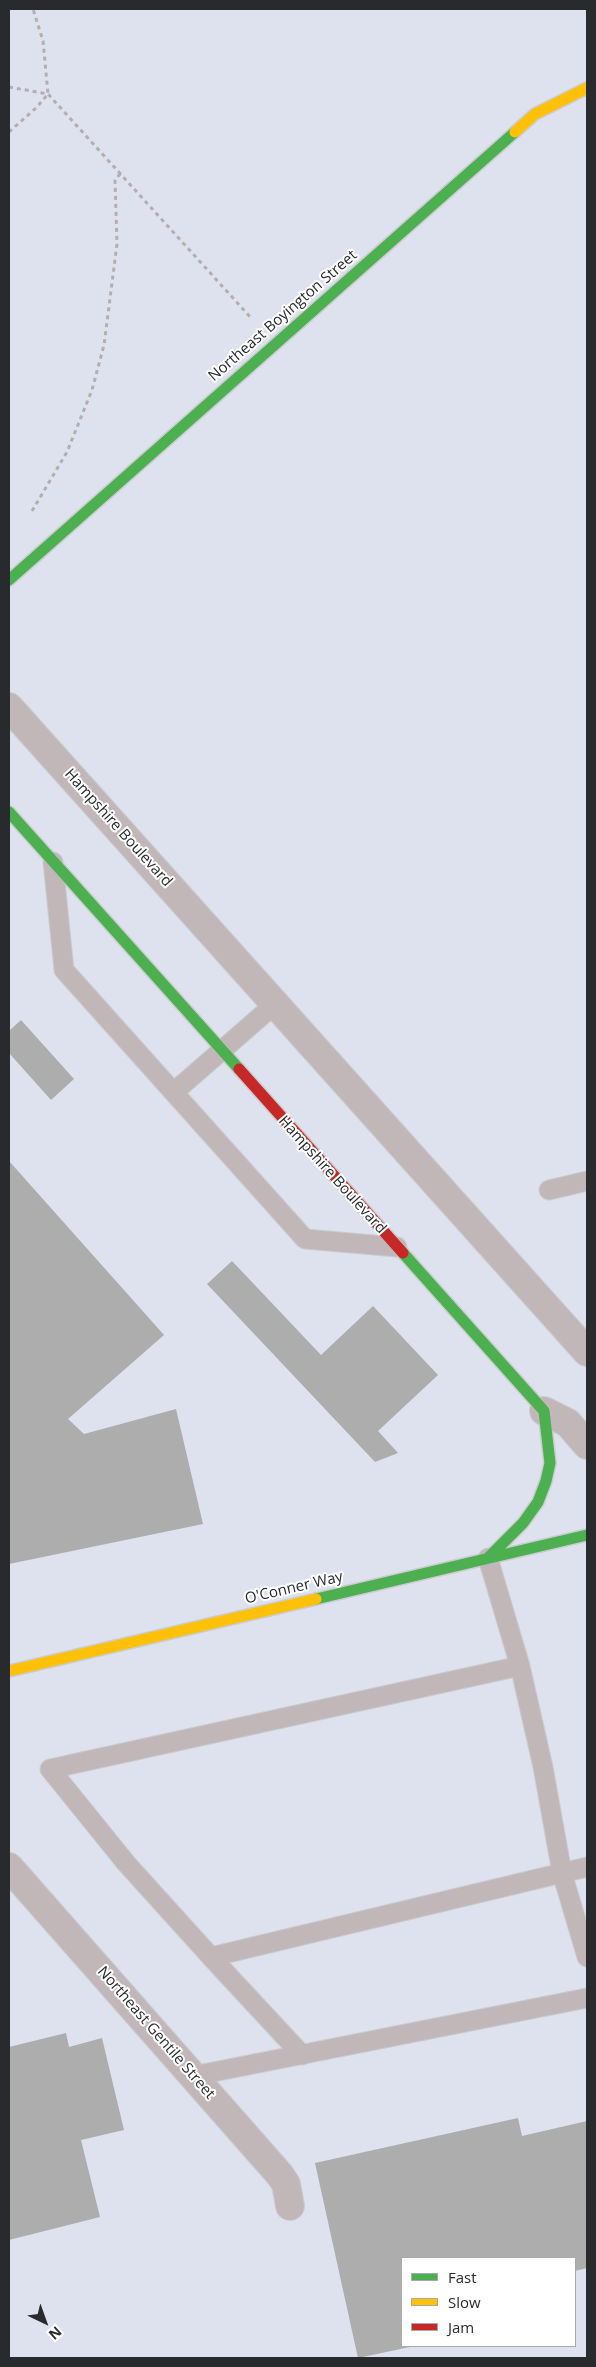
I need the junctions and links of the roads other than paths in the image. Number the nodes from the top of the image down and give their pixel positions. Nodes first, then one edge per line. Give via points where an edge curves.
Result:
1 (587, 88) edge
2 (9, 580) edge
3 (9, 707) edge
4 (9, 812) edge
5 (53, 862) junction
6 (275, 1004) junction
7 (221, 1050) junction
8 (174, 1092) junction
9 (587, 1181) edge
10 (549, 1190) dead end
11 (397, 1247) junction
12 (587, 1352) edge
13 (544, 1411) junction
14 (587, 1445) edge
15 (587, 1535) edge
16 (488, 1558) junction
17 (520, 1666) junction
18 (9, 1671) edge
19 (9, 1867) edge
20 (587, 1867) edge
21 (562, 1873) junction
22 (211, 1957) junction
23 (587, 1957) edge
24 (587, 1998) edge
25 (302, 2055) junction
26 (193, 2076) junction
27 (290, 2206) dead end

1 - 2 street, Northeast Boyington Street via 535,114
3 - 6 street, Hampshire Boulevard
4 - 5 street, Hampshire Boulevard
5 - 7 street, Hampshire Boulevard
5 - 8 lane via 64,970
6 - 7 lane
6 - 12 street, Hampshire Boulevard
7 - 8 lane
7 - 11 street, Hampshire Boulevard
8 - 11 lane via 305,1239
9 - 10 lane
11 - 13 street, Hampshire Boulevard
13 - 14 street via 568,1423
13 - 16 street via 550,1463 546,1481 538,1502 523,1522
15 - 16 street, O'Conner Way
16 - 17 lane
16 - 18 street, O'Conner Way
17 - 21 lane
17 - 22 lane via 50,1769 126,1863
19 - 26 street, Northeast Gentile Street
20 - 21 lane
21 - 22 lane
21 - 23 lane
22 - 25 lane
24 - 25 lane
25 - 26 lane
26 - 27 street, Northeast Gentile Street via 280,2175 286,2184

